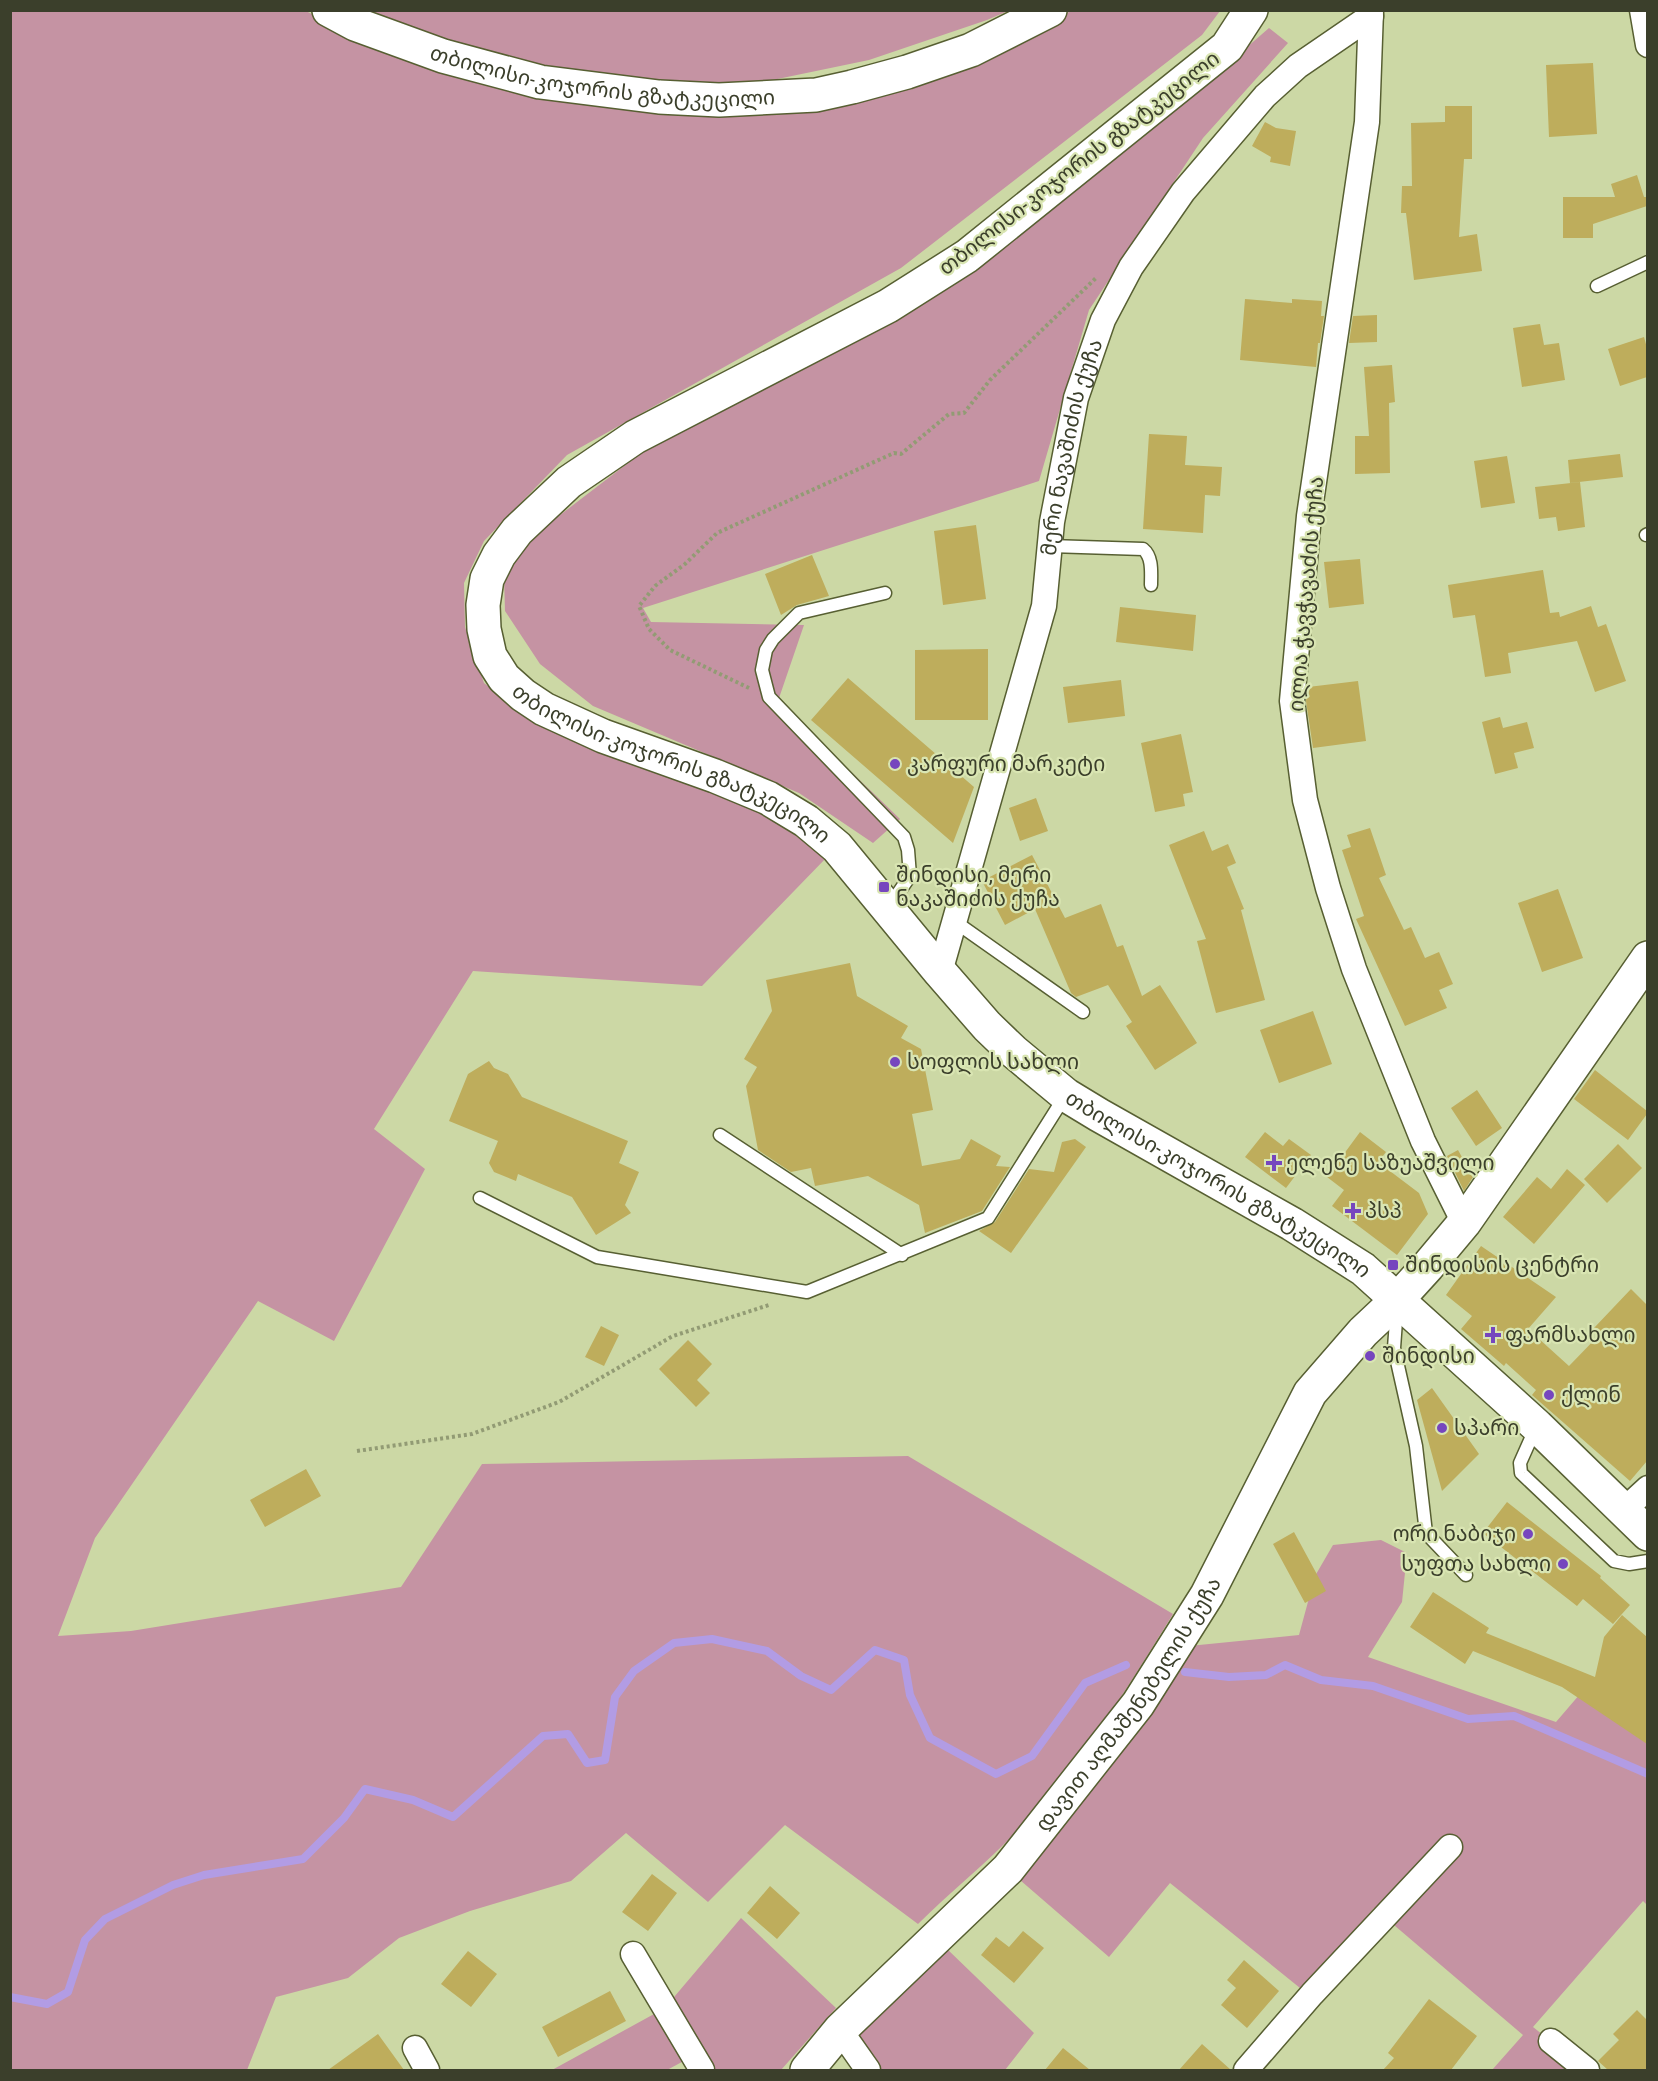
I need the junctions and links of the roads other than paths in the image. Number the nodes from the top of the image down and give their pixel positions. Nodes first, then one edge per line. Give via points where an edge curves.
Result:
1 (329, 10) edge
2 (1050, 10) edge
3 (1251, 10) edge
4 (1642, 10) edge
5 (1371, 13) edge
6 (1647, 45) edge
7 (1647, 262) edge
8 (1597, 286) dead end
9 (1050, 546) junction
10 (1151, 585) dead end
11 (885, 593) dead end
12 (888, 909) junction
13 (954, 921) junction
14 (1647, 958) edge
15 (940, 972) junction
16 (1083, 1012) dead end
17 (1066, 1095) junction
18 (720, 1136) dead end
19 (480, 1198) dead end
20 (1464, 1223) junction
21 (902, 1254) junction
22 (1397, 1300) junction
23 (1537, 1426) junction
24 (1647, 1488) edge
25 (1624, 1510) junction
26 (1647, 1534) edge
27 (1647, 1560) edge
28 (1466, 1575) dead end
29 (1450, 1847) dead end
30 (633, 1954) dead end
31 (840, 2030) junction
32 (1551, 2041) dead end
33 (415, 2048) dead end
34 (427, 2070) edge
35 (702, 2070) edge
36 (807, 2070) edge
37 (867, 2070) edge
38 (1246, 2070) edge
39 (1587, 2070) edge

1 - 2 main road, თბილისი-კოჯორის გზატკეცილი via 355,24 443,56 540,81 659,97 719,100 816,95 852,87 970,50
3 - 12 main road, თბილისი-კოჯორის გზატკეცილი via 1227,47 968,255 888,306 635,437 569,482 517,531 487,579 483,605 490,656 504,678 523,695 603,736 768,798 806,821 837,847
4 - 6 street
5 - 9 street, მერი ნავაშიძის ქუჩა via 1298,66 1265,96 1183,192 1131,267 1103,320 1076,398
5 - 20 street, ილია ჭავჭავაძის ქუჩა via 1367,122 1309,516 1292,701 1305,800 1354,969 1423,1142
7 - 8 lane
9 - 10 lane via 1143,549 1150,558
9 - 13 street, მერი ნავაშიძის ქუჩა via 1044,606
11 - 12 lane via 798,613 766,650 762,670 769,697 904,837 910,876
12 - 15 main road, თბილისი-კოჯორის გზატკეცილი
13 - 15 street, მერი ნავაშიძის ქუჩა
13 - 16 lane
14 - 20 main road, დავით აღმაშენებელის ქუჩა
15 - 17 main road, თბილისი-კოჯორის გზატკეცილი via 987,1026
17 - 21 lane via 988,1218
17 - 22 main road, თბილისი-კოჯორის გზატკეცილი via 1322,1241 1363,1269
18 - 21 lane
19 - 21 lane via 597,1257 807,1292
20 - 22 main road, დავით აღმაშენებელის ქუჩა
22 - 23 main road, თბილისი-კოჯორის გზატკეცილი
22 - 28 lane via 1394,1348 1416,1446 1426,1533
22 - 31 main road, დავით აღმაშენებელის ქუჩა via 1310,1393 1207,1595 1138,1704 1008,1869
23 - 25 main road, თბილისი-კოჯორის გზატკეცილი
23 - 27 lane via 1520,1463 1521,1473 1614,1561 1629,1564
24 - 25 street
25 - 26 main road, თბილისი-კოჯორის გზატკეცილი
29 - 38 street
30 - 35 street
31 - 36 main road, დავით აღმაშენებელის ქუჩა
31 - 37 street
32 - 39 street
33 - 34 street

